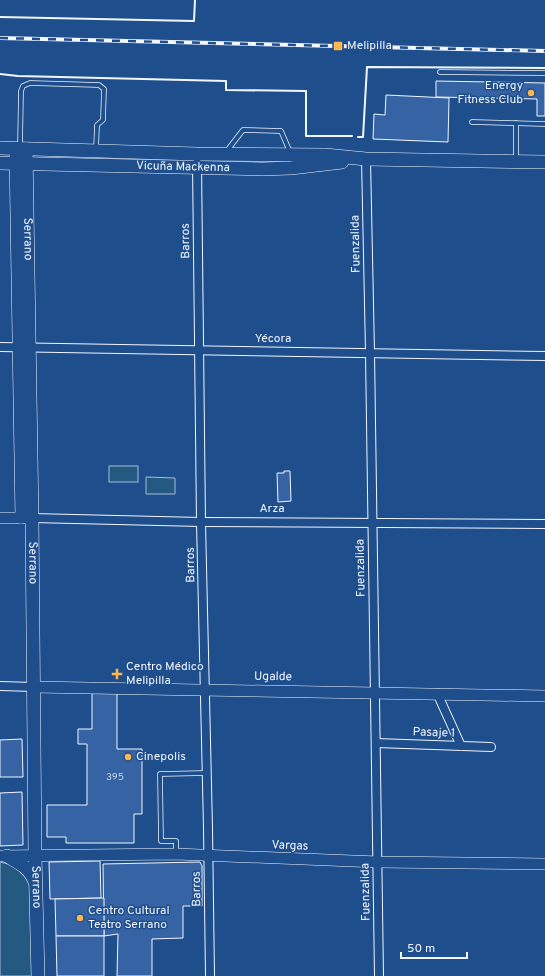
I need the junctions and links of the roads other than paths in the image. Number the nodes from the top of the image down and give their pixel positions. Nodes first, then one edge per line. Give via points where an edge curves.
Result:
1 (440, 72) dead end
2 (545, 72) edge
3 (472, 122) dead end
4 (516, 123) junction
5 (545, 124) edge
6 (0, 148) edge
7 (20, 149) junction
8 (96, 151) junction
9 (197, 154) junction
10 (224, 154) junction
11 (291, 155) junction
12 (366, 159) junction
13 (516, 162) junction
14 (545, 162) edge
15 (0, 163) edge
16 (21, 164) junction
17 (198, 168) junction
18 (0, 347) edge
19 (24, 348) junction
20 (200, 351) junction
21 (370, 352) junction
22 (545, 356) edge
23 (0, 518) edge
24 (26, 518) junction
25 (201, 522) junction
26 (372, 522) junction
27 (545, 524) edge
28 (0, 686) edge
29 (34, 687) junction
30 (206, 689) junction
31 (375, 692) junction
32 (437, 693) junction
33 (545, 696) edge
34 (376, 743) junction
35 (461, 746) junction
36 (490, 747) dead end
37 (207, 773) junction
38 (176, 854) junction
39 (3, 856) edge
40 (35, 856) junction
41 (208, 856) junction
42 (378, 862) junction
43 (545, 864) edge
44 (36, 888) junction
45 (38, 976) edge
46 (210, 976) edge
47 (379, 976) edge

1 - 2 lane
3 - 4 lane
4 - 5 lane
4 - 13 lane
6 - 7 main road, Vicuña Mackenna
7 - 8 main road, Vicuña Mackenna
7 - 8 lane via 21,91 23,86 30,83 99,85 104,89 103,120 97,125
7 - 16 main road, Serrano
8 - 9 main road, Vicuña Mackenna
9 - 10 main road, Vicuña Mackenna
9 - 17 street, Barros
10 - 11 main road, Vicuña Mackenna
10 - 11 lane via 243,130 281,131
11 - 12 main road, Vicuña Mackenna
12 - 13 main road, Vicuña Mackenna
12 - 17 main road, Vicuña Mackenna via 291,168
12 - 21 street, Fuenzalida
13 - 14 main road, Vicuña Mackenna
15 - 16 main road, Vicuña Mackenna
16 - 17 main road, Vicuña Mackenna
16 - 19 main road, Serrano
17 - 20 street, Barros
18 - 19 street, Yécora
19 - 20 street, Yécora
19 - 24 main road, Serrano
20 - 21 street, Yécora
20 - 25 street, Barros
21 - 22 street, Yécora
21 - 26 street, Fuenzalida
23 - 24 main road, Arza
24 - 25 street, Arza
24 - 29 main road, Serrano
25 - 26 street, Arza
25 - 30 street, Barros
26 - 27 street, Arza
26 - 31 street, Fuenzalida
28 - 29 street, Ugalde
29 - 30 main road, Ugalde
29 - 40 main road, Serrano
30 - 31 main road, Ugalde
30 - 37 street, Barros
31 - 32 main road, Ugalde
31 - 34 street, Fuenzalida
32 - 33 main road, Ugalde
32 - 35 street
34 - 35 street, Pasaje 1
34 - 42 street, Fuenzalida
35 - 36 street, Pasaje 1
37 - 38 lane via 160,774 161,841 176,841
37 - 41 street, Barros
38 - 40 main road, Vargas
38 - 41 main road, Vargas
39 - 40 main road, Vargas
39 - 44 main road via 18,861 28,869
40 - 44 main road, Serrano
41 - 42 main road, Vargas
41 - 46 street, Barros
42 - 43 main road, Vargas
42 - 47 street, Fuenzalida
44 - 45 main road, Serrano

